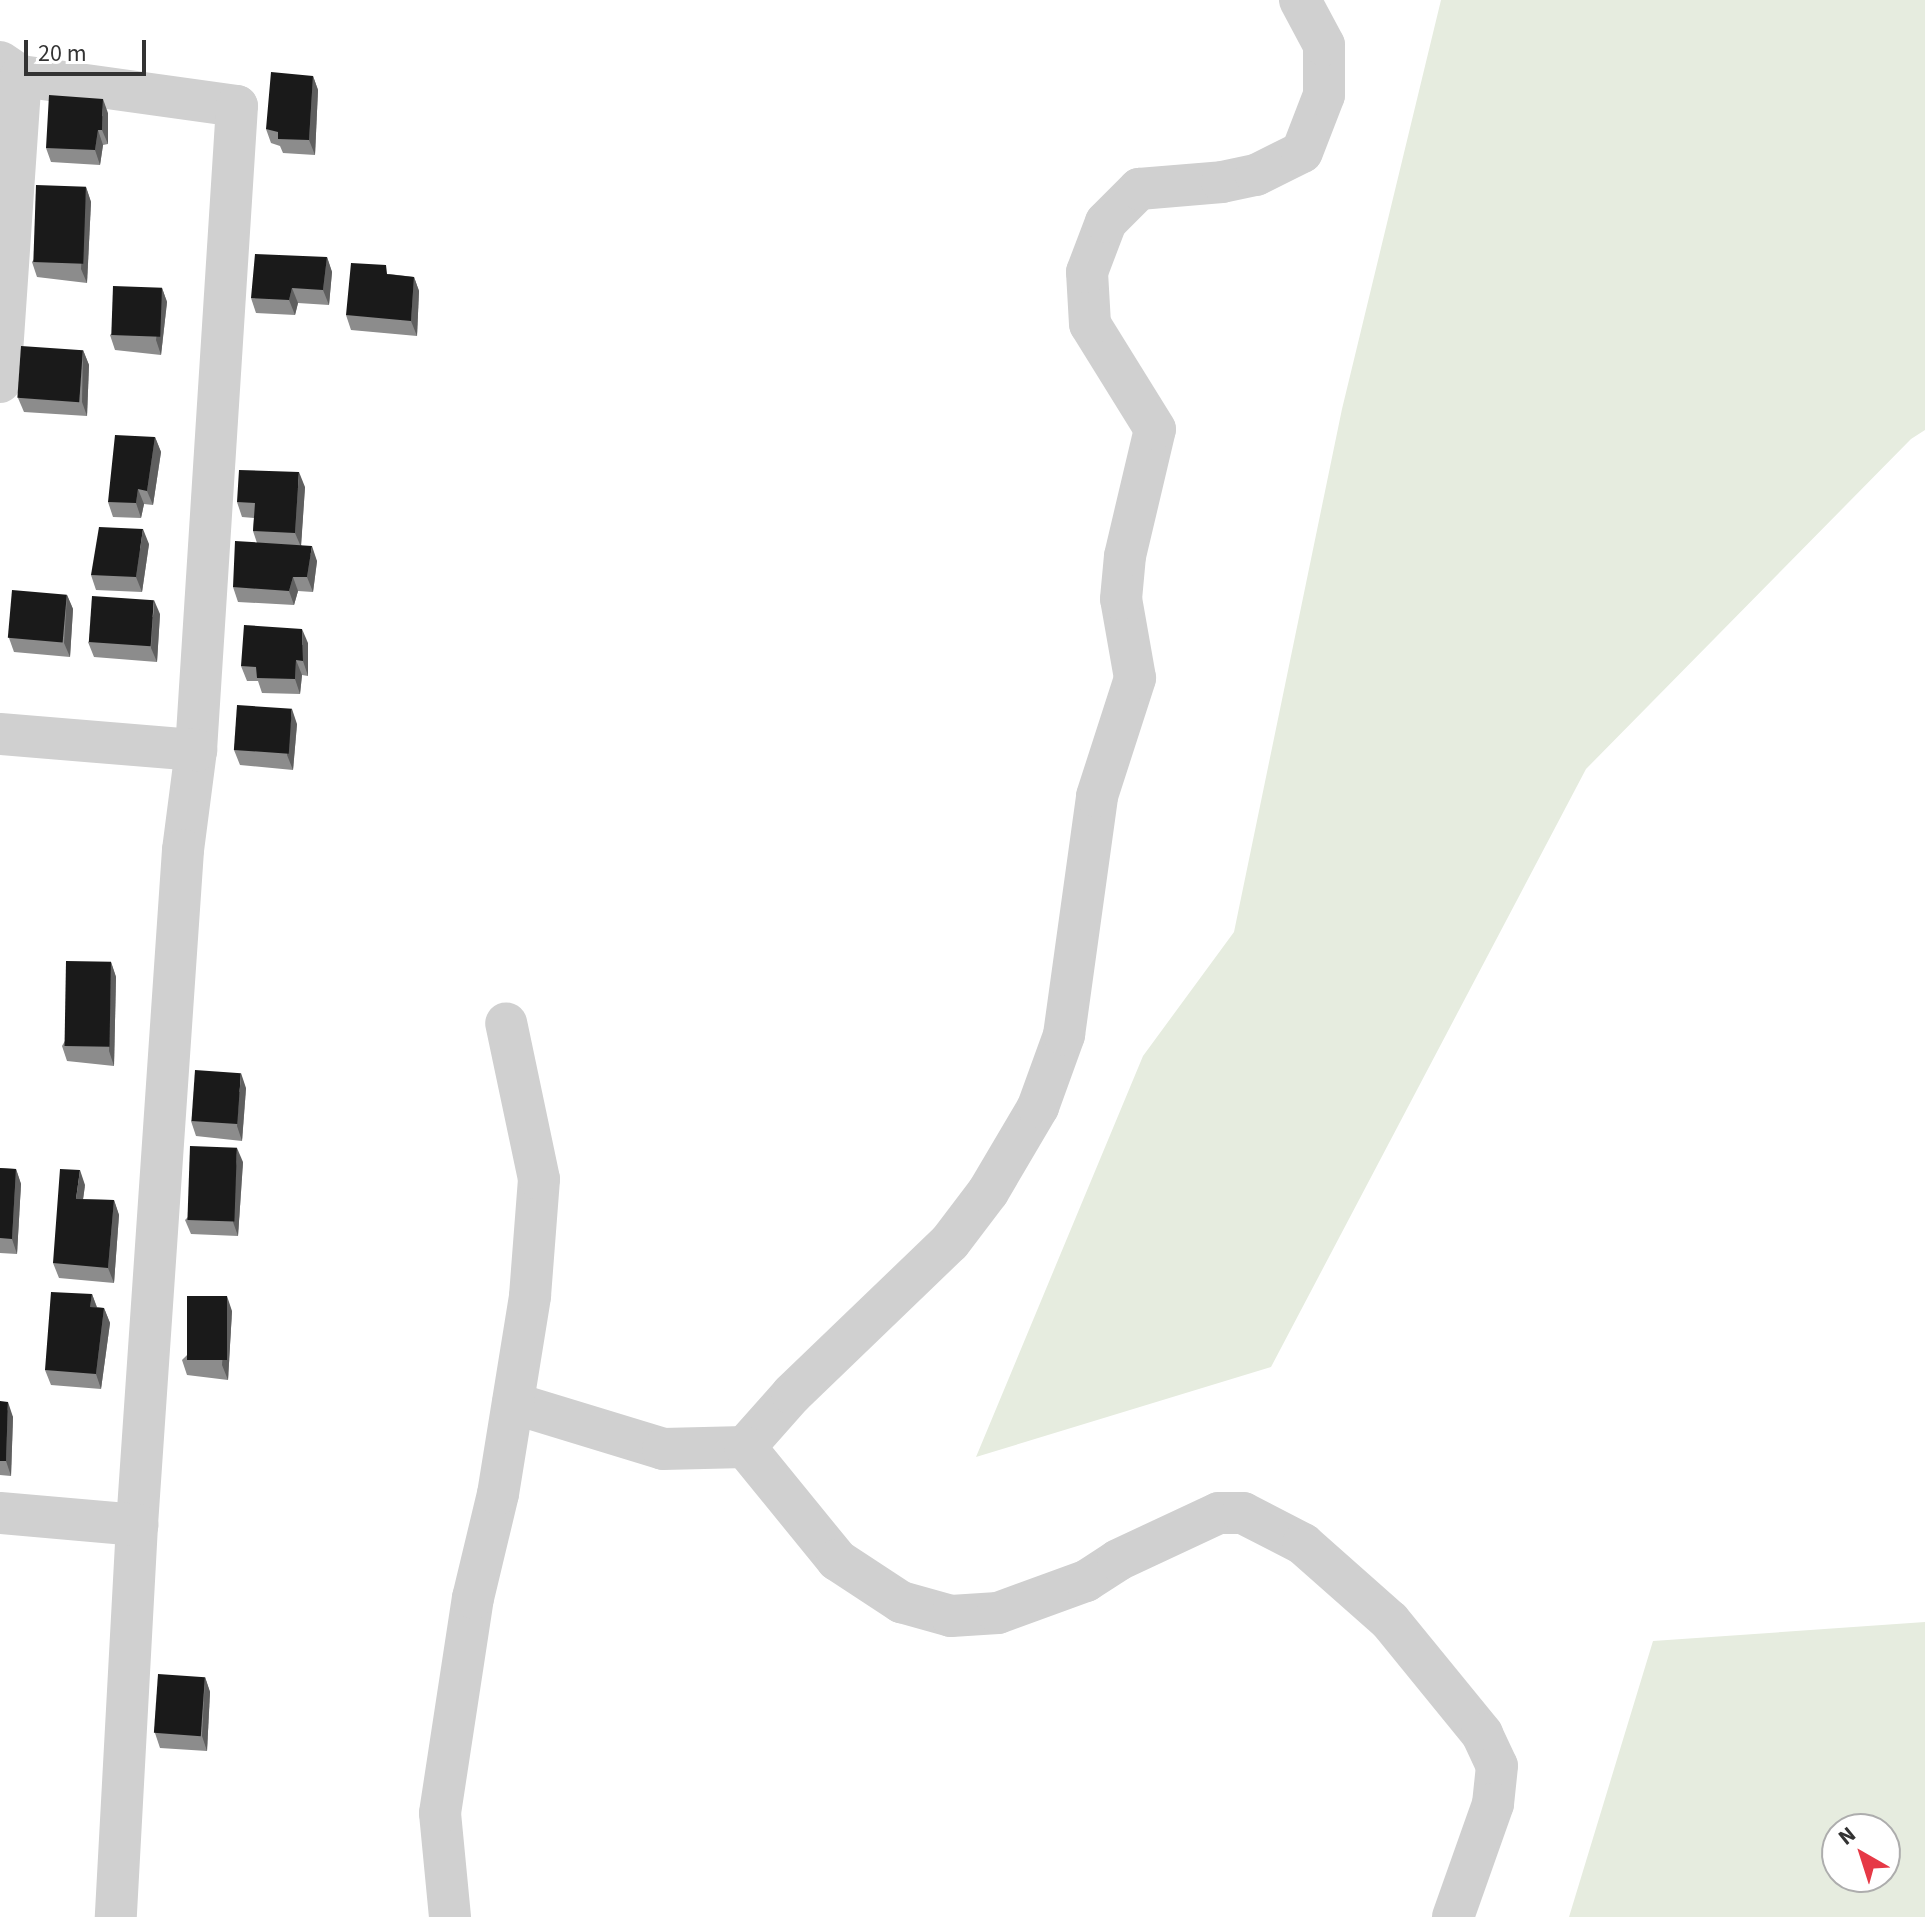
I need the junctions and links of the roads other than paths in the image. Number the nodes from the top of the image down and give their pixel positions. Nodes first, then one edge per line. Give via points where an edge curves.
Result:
1 (1300, 0) edge
2 (11, 69) edge
3 (0, 382) edge
4 (0, 734) edge
5 (196, 750) junction
6 (506, 1023) dead end
7 (513, 1403) junction
8 (745, 1447) junction
9 (0, 1513) edge
10 (137, 1525) junction
11 (116, 1917) edge
12 (450, 1917) edge
13 (1453, 1917) edge

1 - 8 street via 1324,45 1324,95 1302,152 1256,175 1139,189 1106,222 1087,272 1090,324 1155,429 1125,556 1121,599 1135,678 1097,796 1064,1035 1038,1107 988,1192 950,1242 792,1394
2 - 3 street
2 - 5 street via 237,106
4 - 5 street
5 - 10 street via 183,850
6 - 7 street via 539,1179 530,1296
7 - 8 street via 663,1449
7 - 12 street via 473,1598 440,1813
8 - 13 street via 837,1560 901,1602 951,1616 998,1613 1086,1581 1118,1560 1219,1513 1243,1513 1303,1544 1390,1621 1482,1734 1497,1766 1493,1804
9 - 10 street
10 - 11 street

